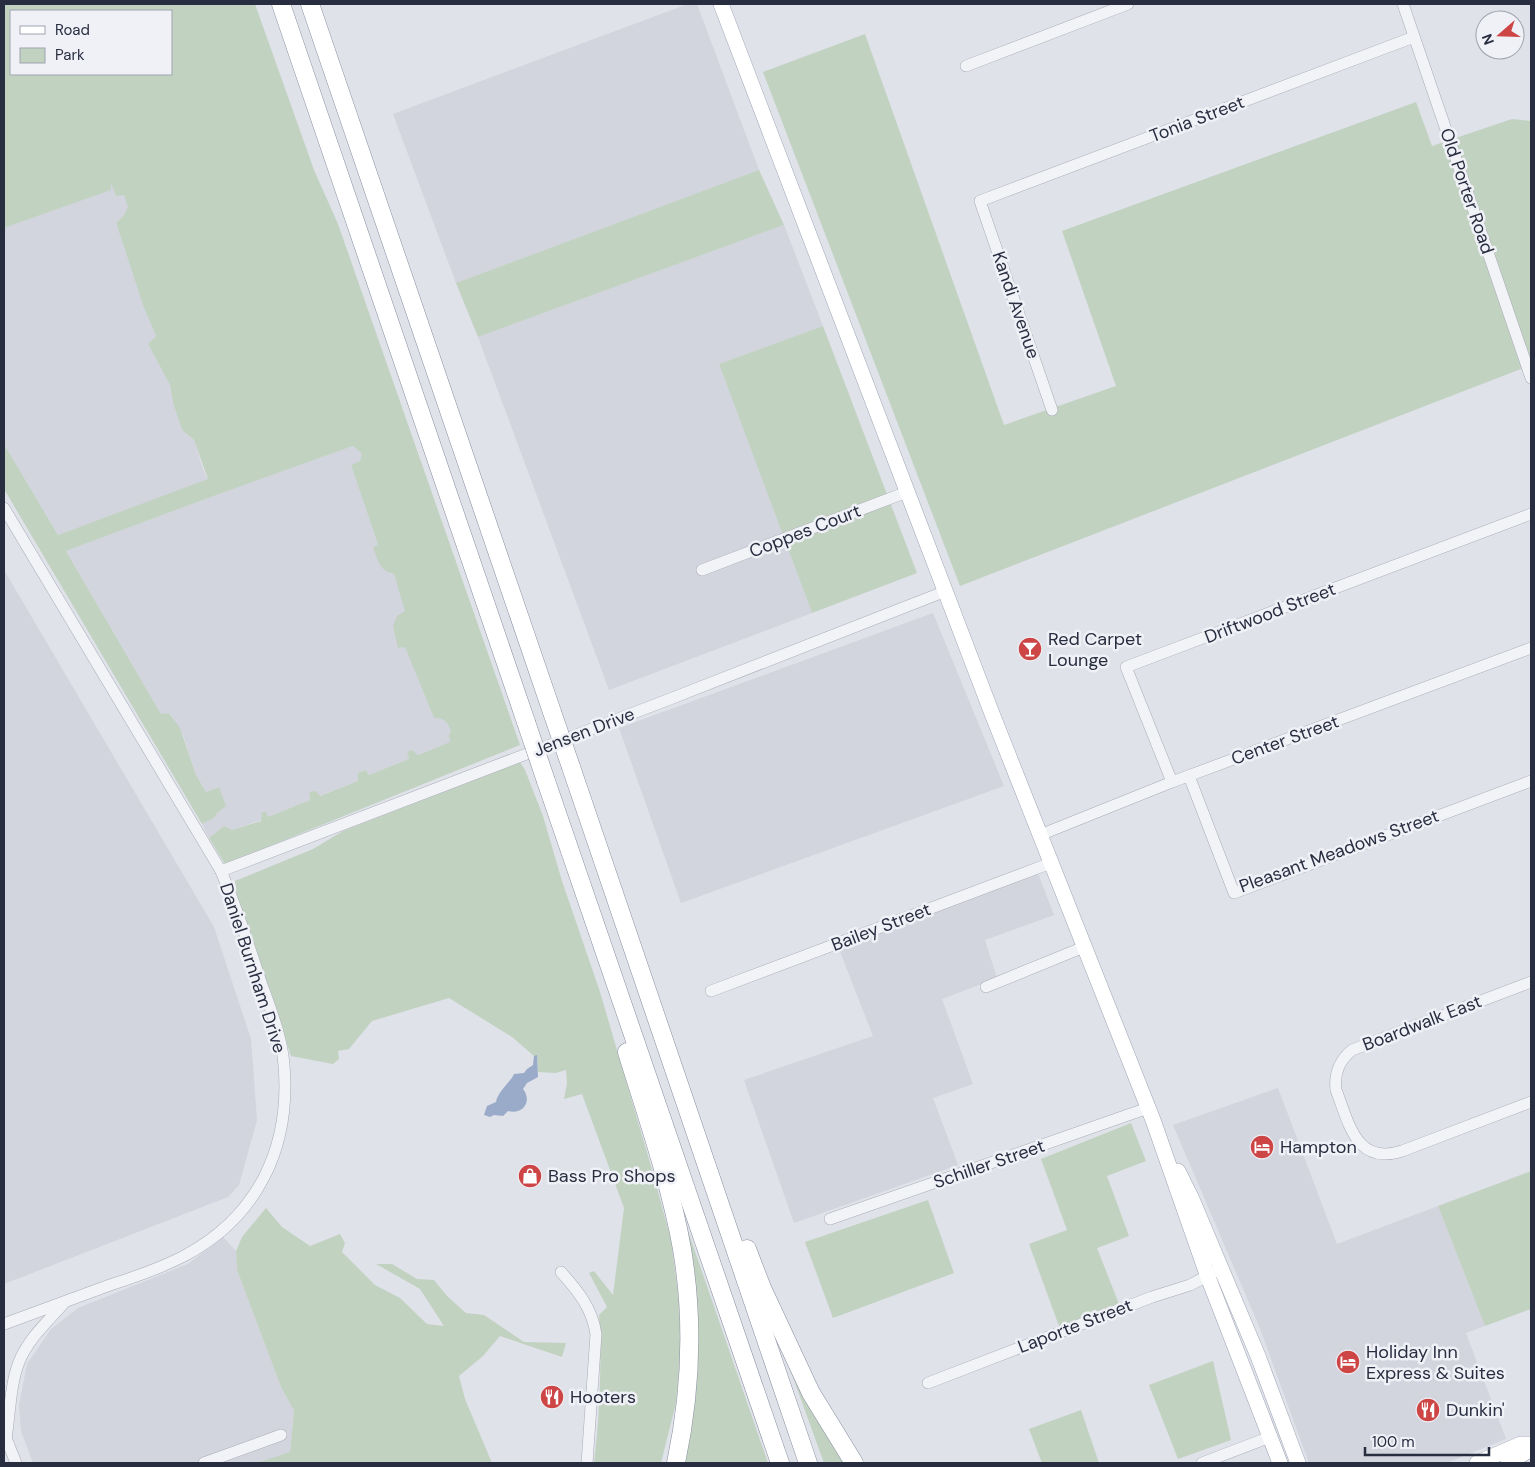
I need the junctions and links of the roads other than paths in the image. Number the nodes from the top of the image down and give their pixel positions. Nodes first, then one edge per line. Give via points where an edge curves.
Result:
1 (281, 4) edge
2 (310, 4) edge
3 (721, 4) edge
4 (1128, 4) edge
5 (1403, 4) edge
6 (1414, 37) junction
7 (966, 66) dead end
8 (980, 200) joint
9 (1531, 378) edge
10 (1052, 410) dead end
11 (907, 492) junction
12 (4, 508) edge
13 (1531, 514) edge
14 (702, 570) dead end
15 (946, 591) junction
16 (1531, 648) edge
17 (1189, 776) junction
18 (1531, 781) edge
19 (1172, 782) junction
20 (554, 802) junction
21 (1040, 835) junction
22 (1051, 863) junction
23 (221, 871) junction
24 (1084, 947) junction
25 (1531, 982) edge
26 (986, 987) dead end
27 (711, 991) dead end
28 (676, 1075) junction
29 (1531, 1102) edge
30 (1150, 1114) junction
31 (830, 1219) dead end
32 (1221, 1268) junction
33 (561, 1272) dead end
34 (1208, 1276) junction
35 (65, 1302) junction
36 (4, 1324) edge
37 (928, 1383) dead end
38 (5, 1435) edge
39 (281, 1435) dead end
40 (1270, 1437) junction
41 (1531, 1444) edge
42 (1531, 1449) edge
43 (16, 1463) edge
44 (204, 1463) edge
45 (587, 1463) edge
46 (676, 1463) edge
47 (780, 1463) edge
48 (808, 1463) edge
49 (854, 1463) edge
50 (1202, 1463) edge
51 (1280, 1463) edge
52 (1298, 1463) edge
53 (1477, 1463) edge
54 (1508, 1463) edge

1 - 20 highway, bridge
2 - 28 highway, bridge
3 - 11 main road
4 - 7 street
5 - 6 street, Old Porter Road
6 - 8 street, Tonia Street
6 - 9 street, Old Porter Road
8 - 10 street, Kandi Avenue
11 - 14 street, Coppes Court
11 - 15 main road
12 - 23 street, Daniel Burnham Drive
13 - 19 street, Driftwood Street via 1126,667
15 - 21 main road
15 - 23 street, Jensen Drive
16 - 17 street, Center Street
17 - 18 street, Pleasant Meadows Street via 1234,892
17 - 19 street, Center Street
19 - 21 street, Center Street
20 - 46 highway via 574,888 622,1032 682,1248 690,1349 686,1403
20 - 47 highway
21 - 22 main road
22 - 24 main road
22 - 27 street, Bailey Street
23 - 35 street, Daniel Burnham Drive via 268,1002 284,1062 284,1114 278,1146 260,1186 228,1225 207,1242 161,1266
24 - 26 street
24 - 30 main road
25 - 29 street, Boardwalk East via 1352,1050 1344,1057 1336,1075 1336,1090 1354,1136 1366,1149 1384,1155 1402,1152
28 - 48 highway
28 - 49 highway via 778,1323 811,1393
30 - 31 street, Schiller Street
30 - 32 main road
30 - 34 main road
32 - 34 street, Laporte Street
32 - 52 main road
33 - 45 street via 589,1309 596,1334
34 - 37 street, Laporte Street
34 - 40 main road
35 - 36 street, Daniel Burnham Drive
35 - 38 street via 38,1332 19,1362
38 - 43 street
39 - 44 street
40 - 50 street
40 - 51 main road
41 - 53 main road via 1521,1444
42 - 54 main road

